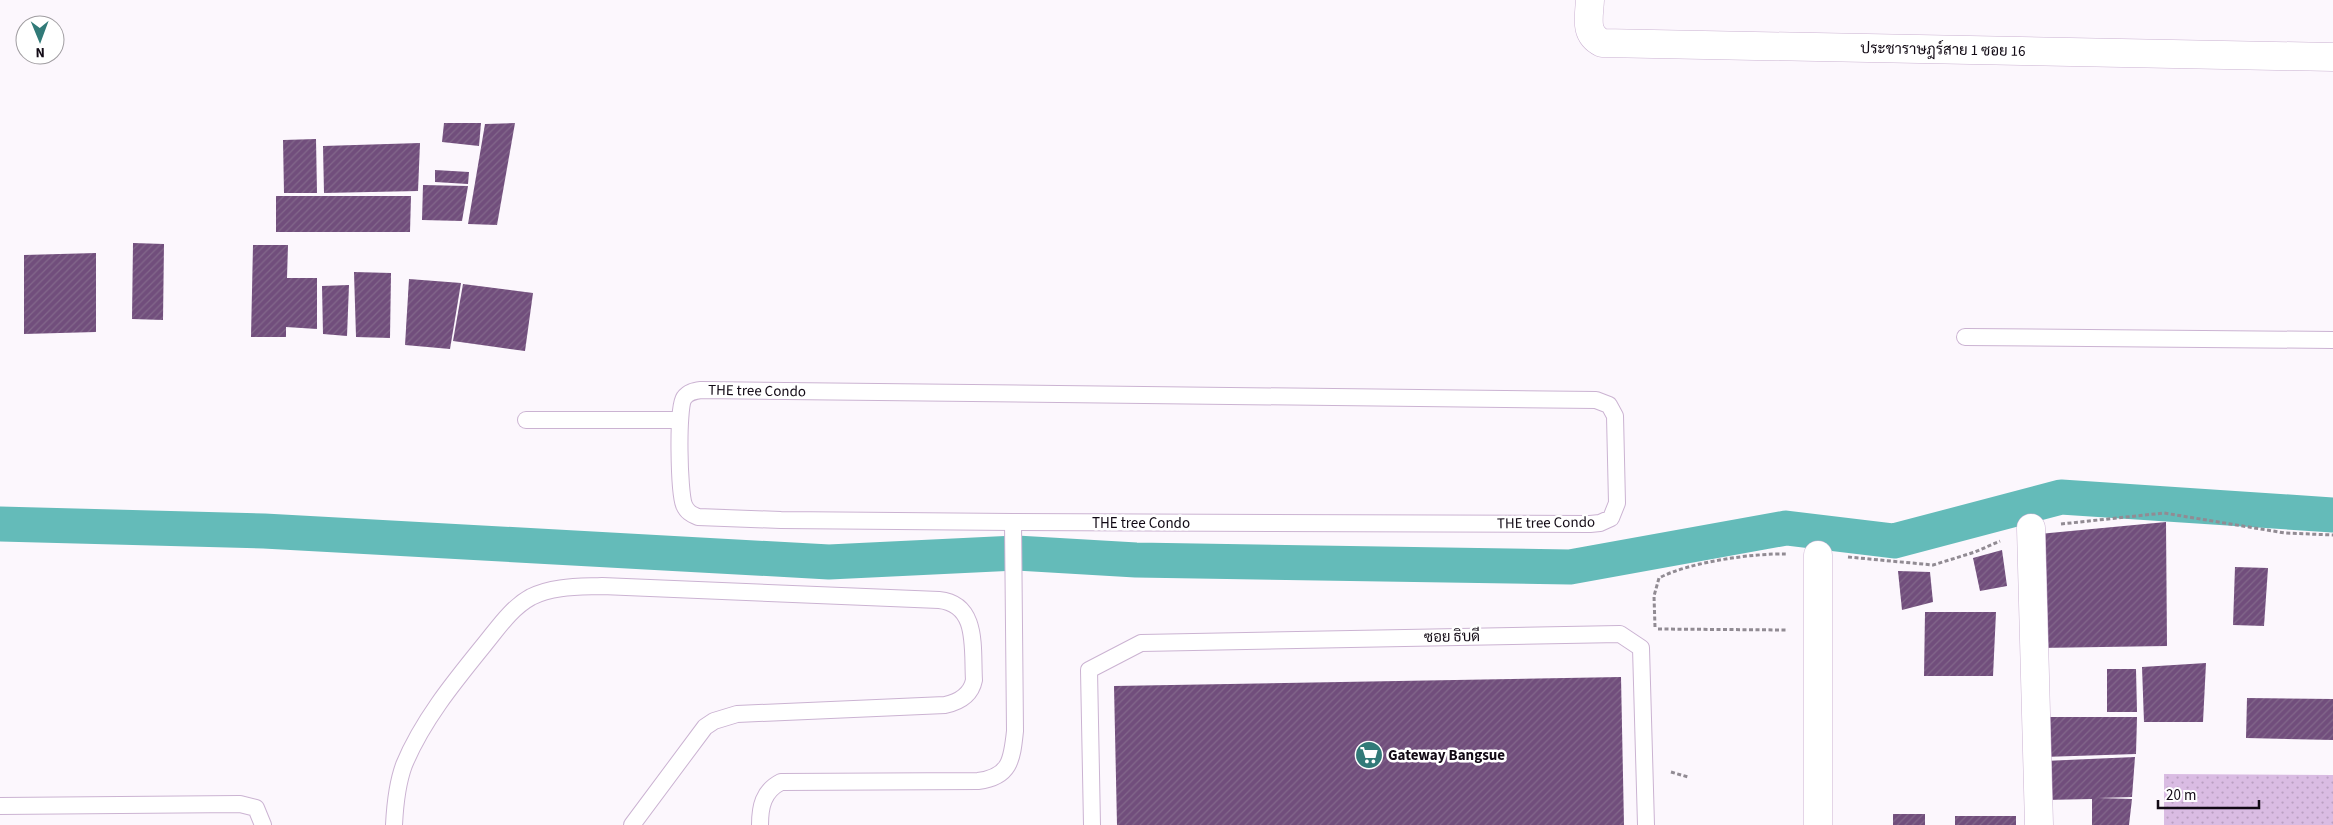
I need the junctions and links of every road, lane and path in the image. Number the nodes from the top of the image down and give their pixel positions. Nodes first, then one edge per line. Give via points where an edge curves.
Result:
1 (1590, 0) edge
2 (2333, 56) edge
3 (1964, 337) dead end
4 (2333, 340) edge
5 (526, 420) dead end
6 (680, 420) junction
7 (1013, 522) junction
8 (2031, 528) junction
9 (2333, 535) edge
10 (1818, 555) junction
11 (1818, 630) junction
12 (1665, 770) dead end
13 (1688, 777) dead end
14 (0, 806) edge
15 (264, 825) edge
16 (394, 825) edge
17 (632, 825) edge
18 (760, 825) edge
19 (1092, 825) edge
20 (1646, 825) edge
21 (1818, 825) edge
22 (2039, 825) edge

1 - 2 street, ประชาราษฎร์สาย 1 ซอย 16 via 1588,29 1593,38 1602,43
3 - 4 lane
5 - 6 lane
6 - 7 lane, THE tree Condo via 682,497 688,512 698,517
6 - 7 lane, THE tree Condo via 685,397 701,390 1596,400 1609,405 1615,416 1617,503 1610,518 1600,523
7 - 18 lane via 1015,732 1013,750 1005,771 993,779 978,781 781,782 767,792 760,810
8 - 9 path via 2164,513 2285,533
8 - 10 path via 1975,552 1933,564
8 - 22 street
10 - 11 street
10 - 11 path via 1763,553 1674,570 1659,578 1654,596 1655,629
11 - 21 street
12 - 13 path
14 - 15 lane via 240,804 256,808
16 - 17 lane via 398,786 417,738 451,686 505,618 518,606 543,592 602,586 939,600 950,601 967,616 974,680 962,699 945,705 737,714 714,721 697,738
19 - 20 lane, ซอย ธิบดี via 1089,670 1141,643 1620,634 1641,648

